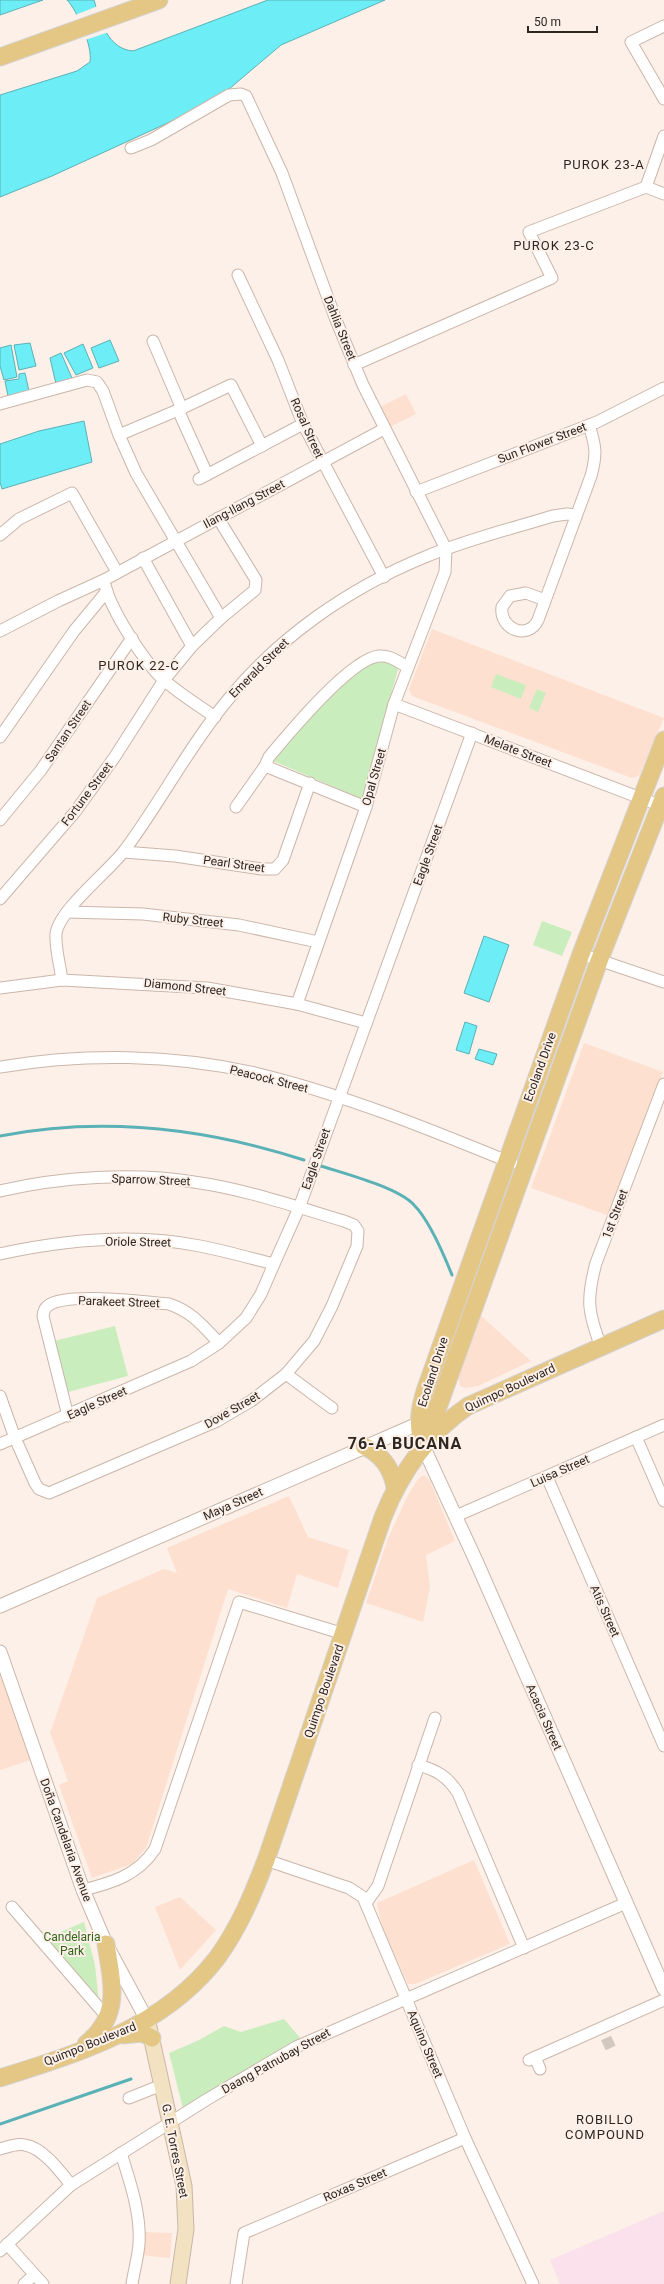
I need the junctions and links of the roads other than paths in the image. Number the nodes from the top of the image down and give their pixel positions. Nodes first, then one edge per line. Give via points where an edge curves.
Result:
1 (159, 0) edge
2 (664, 26) edge
3 (0, 57) edge
4 (664, 100) edge
5 (664, 136) edge
6 (131, 148) dead end
7 (646, 187) junction
8 (664, 194) edge
9 (238, 275) dead end
10 (153, 342) dead end
11 (354, 365) junction
12 (664, 388) edge
13 (0, 404) edge
14 (180, 410) junction
15 (303, 424) junction
16 (589, 425) junction
17 (384, 429) junction
18 (119, 435) junction
19 (262, 446) junction
20 (322, 462) junction
21 (416, 492) junction
22 (576, 515) junction
23 (218, 518) junction
24 (0, 535) edge
25 (176, 540) junction
26 (446, 549) junction
27 (143, 558) junction
28 (118, 572) junction
29 (384, 577) junction
30 (104, 580) junction
31 (107, 591) junction
32 (545, 600) dead end
33 (221, 618) junction
34 (0, 631) edge
35 (132, 638) junction
36 (192, 646) junction
37 (408, 667) junction
38 (164, 680) junction
39 (394, 704) junction
40 (215, 717) junction
41 (472, 733) junction
42 (0, 736) edge
43 (664, 740) edge
44 (265, 766) junction
45 (310, 783) junction
46 (642, 798) junction
47 (663, 803) edge
48 (236, 808) dead end
49 (366, 808) junction
50 (0, 820) edge
51 (124, 852) junction
52 (0, 899) edge
53 (67, 912) junction
54 (318, 942) junction
55 (581, 954) junction
56 (599, 961) junction
57 (62, 980) junction
58 (664, 982) edge
59 (0, 988) edge
60 (297, 1004) junction
61 (366, 1023) junction
62 (0, 1067) edge
63 (664, 1084) edge
64 (339, 1096) junction
65 (507, 1160) junction
66 (524, 1167) junction
67 (0, 1191) edge
68 (299, 1208) junction
69 (0, 1254) edge
70 (274, 1264) junction
71 (664, 1319) edge
72 (219, 1344) junction
73 (601, 1347) junction
74 (286, 1374) junction
75 (0, 1396) edge
76 (468, 1406) junction
77 (332, 1408) dead end
78 (68, 1416) junction
79 (436, 1416) junction
80 (419, 1423) junction
81 (664, 1425) edge
82 (636, 1437) junction
83 (15, 1438) junction
84 (0, 1444) edge
85 (364, 1446) junction
86 (423, 1446) junction
87 (547, 1477) junction
88 (395, 1487) junction
89 (664, 1501) edge
90 (456, 1516) junction
91 (0, 1606) edge
92 (344, 1634) junction
93 (0, 1652) edge
94 (435, 1718) dead end
95 (664, 1746) edge
96 (418, 1765) junction
97 (266, 1860) junction
98 (83, 1890) junction
99 (366, 1903) junction
100 (626, 1904) junction
101 (12, 1907) dead end
102 (106, 1944) junction
103 (524, 1948) junction
104 (663, 1984) edge
105 (406, 1998) junction
106 (664, 2000) edge
107 (108, 2018) junction
108 (147, 2020) junction
109 (111, 2038) junction
110 (152, 2038) junction
111 (78, 2051) junction
112 (540, 2069) dead end
113 (0, 2078) edge
114 (162, 2085) junction
115 (129, 2098) dead end
116 (170, 2124) junction
117 (465, 2138) junction
118 (0, 2149) edge
119 (121, 2153) junction
120 (71, 2185) junction
121 (2, 2249) edge
122 (34, 2275) junction
123 (24, 2284) edge
124 (43, 2284) edge
125 (132, 2284) edge
126 (178, 2284) edge
127 (236, 2284) edge
128 (533, 2284) edge

1 - 3 main road
2 - 4 street via 631,42
5 - 7 street
6 - 11 street, Dahlia Street via 151,140 229,95 246,96 292,197
7 - 8 street
7 - 11 street via 529,232 552,278
9 - 15 street, Rosal Street via 278,360
10 - 14 street
11 - 17 street, Dahlia Street
12 - 16 street, Sun Flower Street
13 - 18 street via 92,380 101,386
14 - 18 street
14 - 19 street via 231,385
14 - 19 street via 203,476
15 - 19 street
15 - 20 street, Rosal Street
16 - 21 street, Sun Flower Street
16 - 22 street via 596,447 596,458
17 - 20 street, Ilang-Ilang Street
17 - 21 street, Dahlia Street
18 - 25 street via 136,473
20 - 23 street, Ilang-Ilang Street
20 - 29 street, Rosal Street
21 - 26 street, Dahlia Street
22 - 26 street, Emerald Street via 553,516
22 - 32 street
23 - 25 street, Ilang-Ilang Street
23 - 33 street, Fortune Street via 254,575 257,585 251,594
24 - 28 street via 19,519 72,493
25 - 27 street, Ilang-Ilang Street
25 - 33 street
26 - 29 street, Emerald Street
26 - 37 street, Opal Street via 445,572
27 - 28 street, Ilang-Ilang Street
27 - 36 street
28 - 30 street, Ilang-Ilang Street
29 - 40 street, Emerald Street via 348,596 289,639 252,672
30 - 31 street
30 - 34 street, Ilang-Ilang Street
31 - 35 street
31 - 42 street via 74,631
33 - 36 street, Fortune Street
35 - 38 street
35 - 50 street, Santan Street via 75,718 42,770
36 - 38 street, Fortune Street
37 - 39 street, Opal Street
37 - 44 street via 389,656 366,660 314,704 269,757
38 - 40 street
38 - 52 street, Fortune Street via 114,758 75,812
39 - 41 street, Melate Street
39 - 49 street, Opal Street
40 - 51 street, Emerald Street
41 - 46 street, Melate Street
41 - 61 street, Eagle Street
43 - 46 main road, Ecoland Drive
44 - 45 street
44 - 48 street
45 - 49 street
45 - 51 street, Pearl Street via 284,860 275,869
46 - 47 street, Melate Street
46 - 55 main road, Ecoland Drive
47 - 56 main road, Ecoland Drive
49 - 54 street, Opal Street
51 - 53 street, Emerald Street
53 - 54 street, Ruby Street via 143,914 232,924
53 - 57 street, Emerald Street via 57,927 56,935
54 - 60 street, Opal Street
55 - 56 street
55 - 65 main road, Ecoland Drive
56 - 58 street
56 - 66 main road, Ecoland Drive
57 - 59 street, Diamond Street
57 - 60 street, Diamond Street via 207,988
60 - 61 street, Diamond Street
61 - 64 street, Eagle Street
62 - 64 street, Peacock Street via 31,1061 139,1057 201,1064 255,1074
63 - 73 street, 1st Street via 596,1264 591,1284 588,1300 590,1313
64 - 65 street, Peacock Street
64 - 68 street, Eagle Street
65 - 66 street, Peacock Street
65 - 80 main road, Ecoland Drive via 426,1388
66 - 79 main road, Ecoland Drive
67 - 68 street, Sparrow Street via 30,1184 151,1178 201,1183
68 - 70 street, Eagle Street
68 - 74 street, Dove Street via 354,1224 359,1237 332,1306 314,1341
69 - 70 street, Oriole Street via 83,1242 138,1240 199,1246
70 - 72 street, Eagle Street via 261,1294 246,1318
71 - 73 main road, Quimpo Boulevard
72 - 78 street, Eagle Street via 191,1361
72 - 78 street, Parakeet Street via 193,1315 169,1304 87,1299 58,1301 49,1305 43,1316
73 - 76 main road, Quimpo Boulevard
74 - 77 street
74 - 83 street, Dove Street via 251,1401 217,1421 56,1492 39,1489
75 - 83 street
76 - 79 street, Maya Street
76 - 86 main road, Quimpo Boulevard
78 - 83 street, Eagle Street
79 - 80 street, Maya Street
79 - 86 main road, Ecoland Drive
80 - 85 street, Maya Street
80 - 86 main road, Ecoland Drive
81 - 82 street, Luisa Street
82 - 87 street, Luisa Street
82 - 89 street
83 - 84 street, Eagle Street
85 - 88 main road via 387,1463
85 - 91 street, Maya Street
86 - 88 main road, Quimpo Boulevard
86 - 90 street, Acacia Street
87 - 90 street, Luisa Street
87 - 95 street, Atis Street
88 - 92 main road, Quimpo Boulevard
90 - 100 street, Acacia Street
92 - 97 main road, Quimpo Boulevard
92 - 98 street via 239,1602 154,1850 136,1871
93 - 98 street, Doña Candelaria Avenue
94 - 96 street
96 - 99 street via 378,1886
96 - 103 street via 440,1773 451,1782 458,1793
97 - 99 street, Aquino Street via 355,1890
97 - 108 main road, Quimpo Boulevard via 247,1908 217,1957 184,1993
98 - 102 street, Doña Candelaria Avenue
99 - 105 street, Aquino Street
100 - 103 street, Daang Patnubay Street
100 - 104 street, Acacia Street
101 - 107 street
102 - 107 main road via 112,1994
102 - 108 street, Doña Candelaria Avenue
103 - 105 street, Daang Patnubay Street
105 - 116 street, Daang Patnubay Street via 296,2047
105 - 117 street, Aquino Street
106 - 112 street via 604,2033 532,2059
107 - 111 main road via 101,2030
108 - 109 main road, Quimpo Boulevard
108 - 110 main road, G. E. Torres Street
109 - 110 main road via 140,2033
109 - 111 main road, Quimpo Boulevard
110 - 114 main road, G. E. Torres Street
111 - 113 main road, Quimpo Boulevard
114 - 115 street
114 - 116 main road, G. E. Torres Street
116 - 119 street, Daang Patnubay Street
116 - 126 main road, G. E. Torres Street via 186,2204 186,2229
117 - 127 street, Roxas Street via 244,2233
117 - 128 street, Aquino Street
118 - 120 street via 19,2144 33,2148
119 - 120 street, Daang Patnubay Street
119 - 125 street via 134,2198 138,2223 139,2243
120 - 121 street, Daang Patnubay Street
121 - 122 street
122 - 123 street
122 - 124 street

